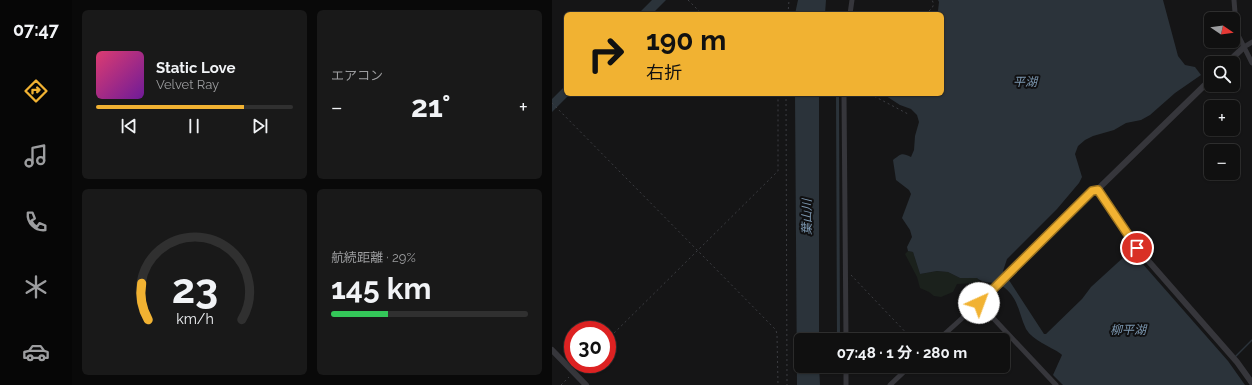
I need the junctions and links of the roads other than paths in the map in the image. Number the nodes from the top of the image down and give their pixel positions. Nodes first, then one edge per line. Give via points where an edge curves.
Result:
1 (852, 0) edge
2 (1234, 0) edge
3 (850, 12) edge
4 (1252, 42) edge
5 (1244, 47) junction
6 (1235, 56) edge
7 (1252, 63) edge
8 (1204, 86) edge
9 (844, 96) edge
10 (1098, 190) junction
11 (979, 303) junction
12 (846, 333) edge
13 (946, 333) edge
14 (552, 350) edge
15 (846, 373) edge
16 (903, 373) edge
17 (1252, 382) edge
18 (586, 385) edge
19 (846, 385) edge
20 (890, 385) edge
21 (1056, 385) edge

1 - 3 street
2 - 5 street via 1238,35
4 - 5 street
5 - 6 street
5 - 7 street
8 - 10 street
9 - 12 street
10 - 11 street via 1092,191
10 - 17 street via 1137,248 1238,362
11 - 13 street
11 - 21 street
14 - 18 street
15 - 19 street
16 - 20 street

